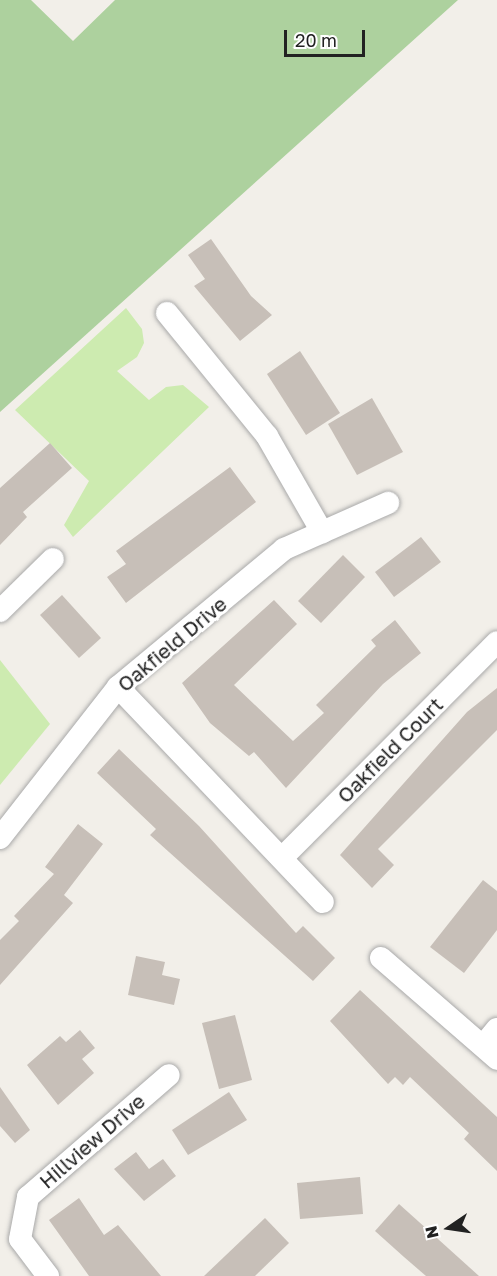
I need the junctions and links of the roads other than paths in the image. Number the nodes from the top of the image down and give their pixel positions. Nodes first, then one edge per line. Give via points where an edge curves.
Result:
1 (167, 313) dead end
2 (388, 503) dead end
3 (322, 532) junction
4 (53, 559) dead end
5 (0, 611) edge
6 (497, 642) edge
7 (118, 687) junction
8 (0, 838) edge
9 (283, 857) junction
10 (323, 902) dead end
11 (381, 958) dead end
12 (492, 1044) edge
13 (169, 1075) dead end
14 (48, 1276) edge

1 - 3 street via 267,436
2 - 3 street, Oakfield Drive
3 - 7 street, Oakfield Drive via 284,549
4 - 5 street
6 - 9 street, Oakfield Court
7 - 8 street, Oakfield Drive
7 - 9 street
9 - 10 street
11 - 12 street
13 - 14 street, Hillview Drive via 28,1197 20,1239

